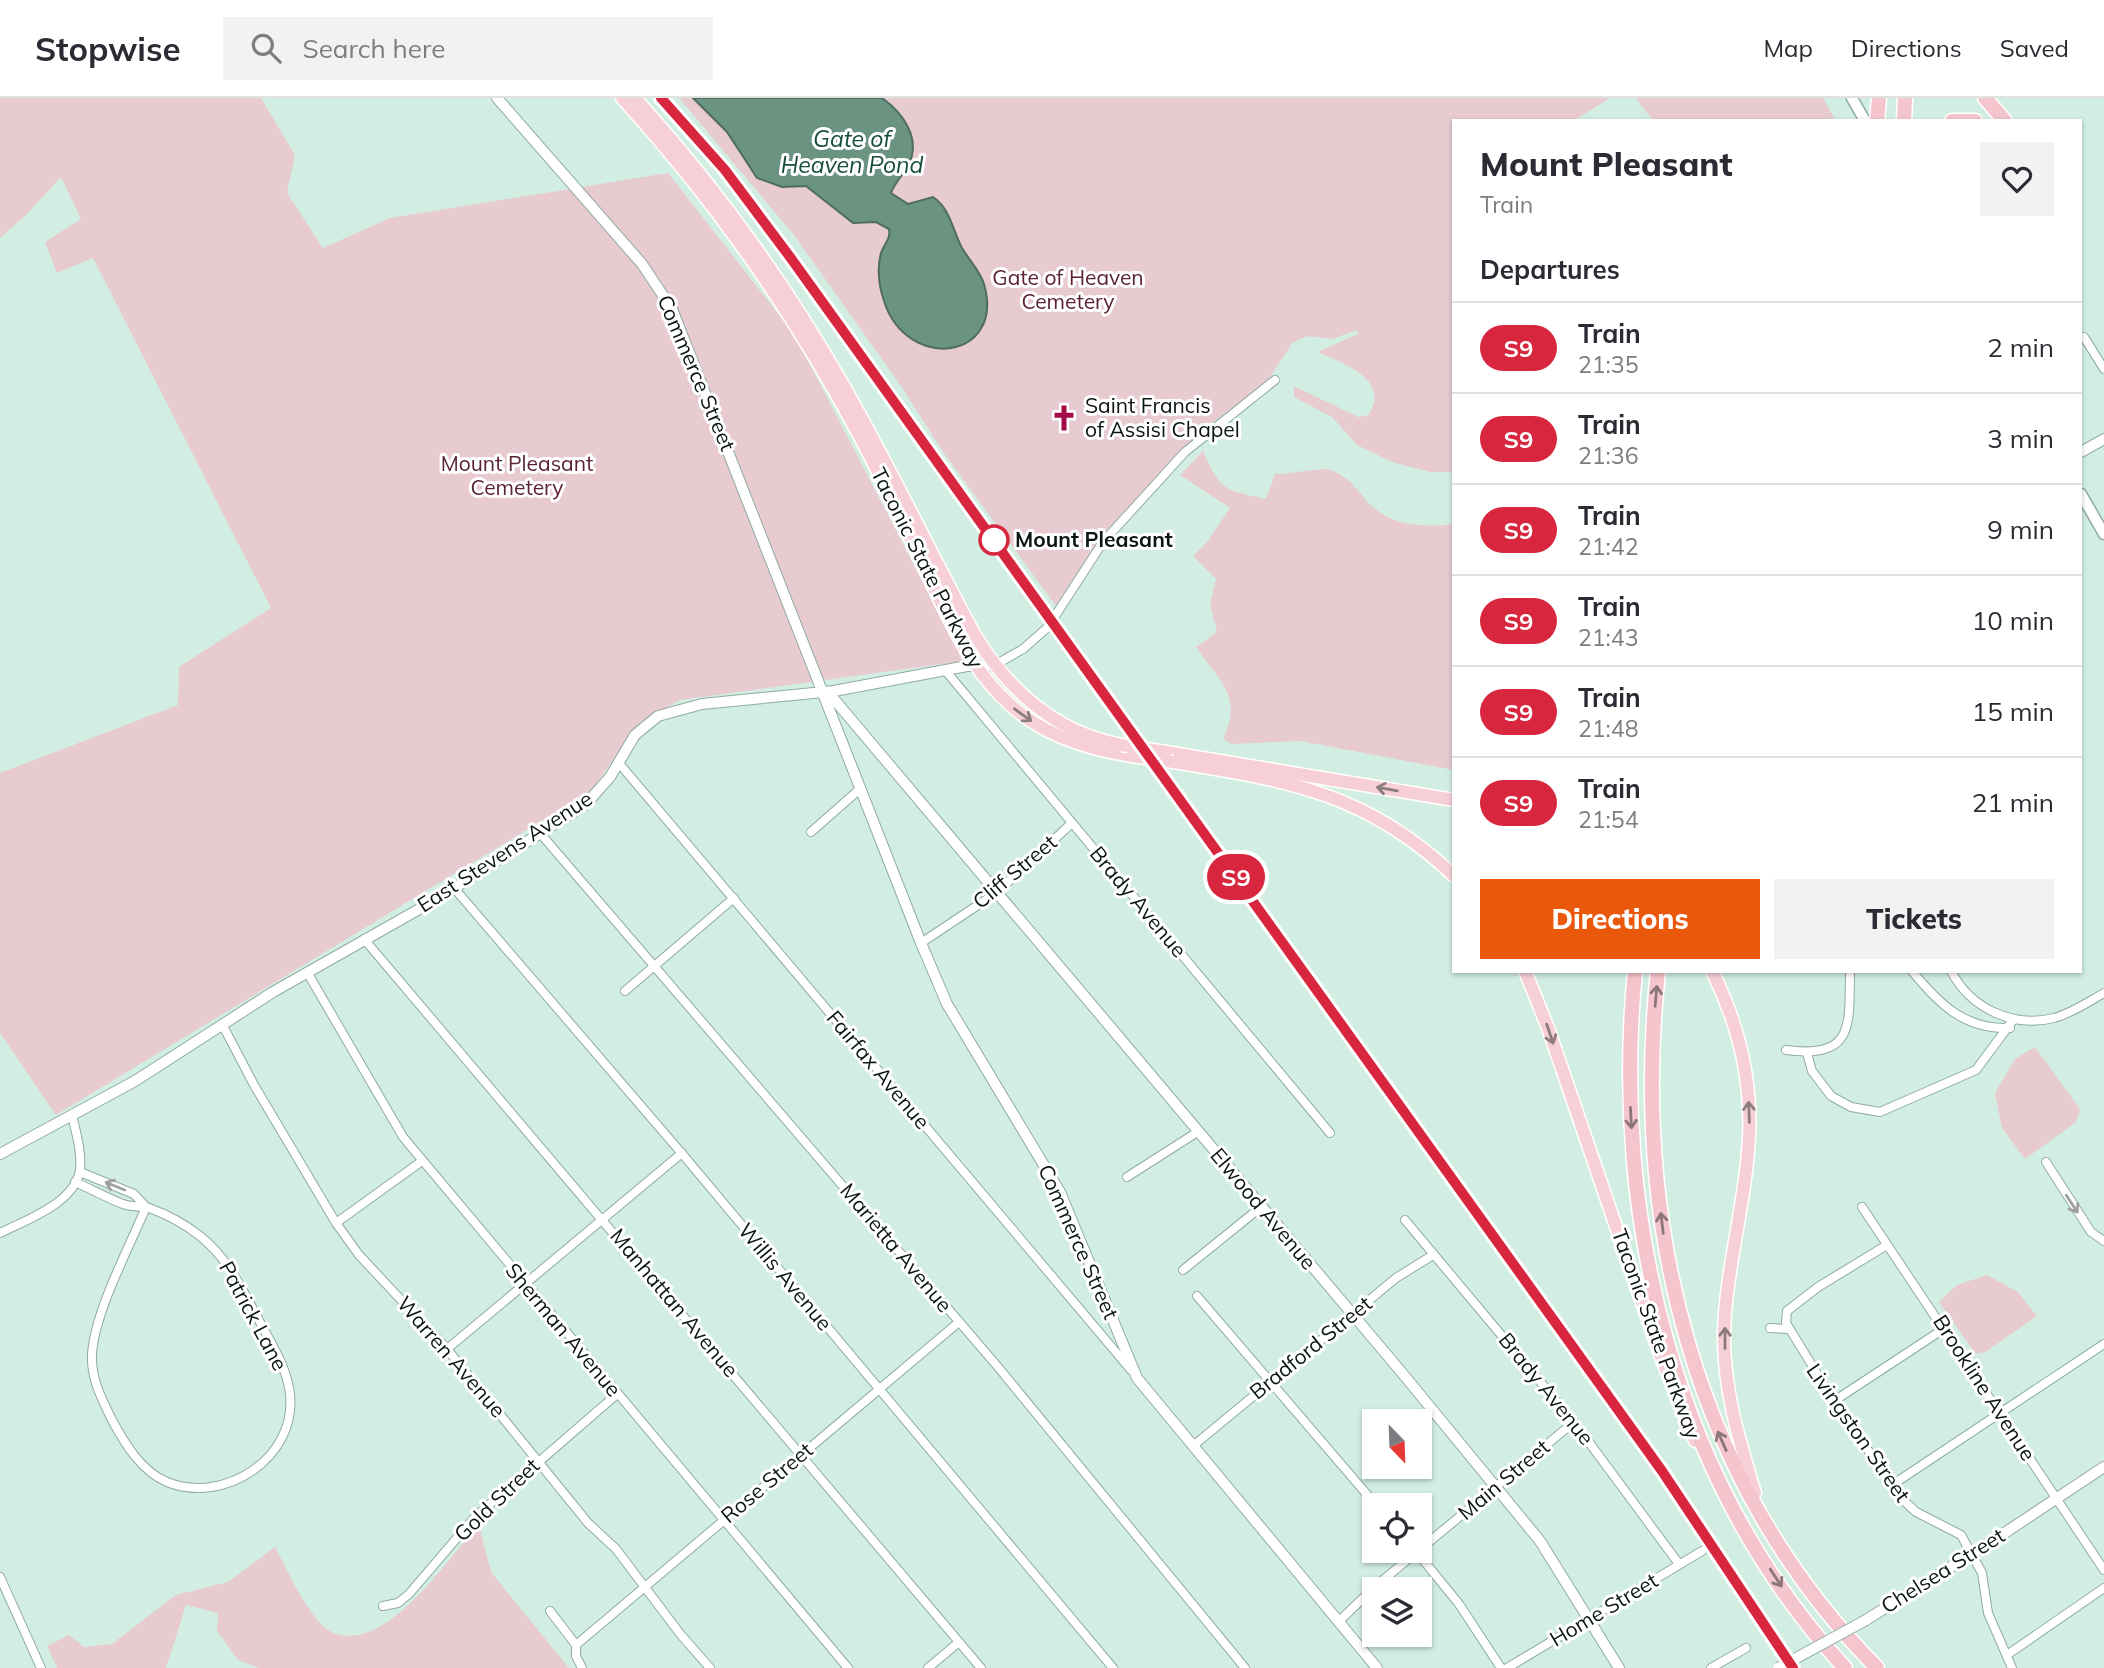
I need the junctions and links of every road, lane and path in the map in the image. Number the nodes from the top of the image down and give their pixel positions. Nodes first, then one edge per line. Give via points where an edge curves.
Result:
1 (497, 98) edge
2 (622, 98) edge
3 (635, 98) edge
4 (1852, 98) edge
5 (1879, 98) edge
6 (1905, 98) edge
7 (1985, 98) edge
8 (1864, 119) edge
9 (1877, 119) edge
10 (1903, 119) edge
11 (2003, 119) edge
12 (2084, 337) dead end
13 (2104, 369) edge
14 (1275, 380) dead end
15 (2104, 439) edge
16 (2082, 451) edge
17 (2082, 497) edge
18 (2104, 534) edge
19 (995, 665) junction
20 (976, 666) junction
21 (945, 670) junction
22 (821, 692) junction
23 (1170, 757) junction
24 (618, 762) junction
25 (887, 764) joint
26 (861, 788) junction
27 (1452, 800) edge
28 (1072, 822) junction
29 (811, 832) dead end
30 (540, 833) junction
31 (1452, 874) edge
32 (454, 888) junction
33 (996, 893) junction
34 (734, 898) junction
35 (364, 940) junction
36 (921, 943) junction
37 (655, 966) junction
38 (307, 971) junction
39 (1526, 973) edge
40 (1635, 973) edge
41 (1658, 973) edge
42 (1713, 973) edge
43 (1850, 973) edge
44 (1914, 973) edge
45 (1953, 973) edge
46 (625, 991) dead end
47 (2104, 993) edge
48 (222, 1024) junction
49 (2011, 1024) junction
50 (1786, 1050) dead end
51 (1807, 1053) junction
52 (72, 1115) junction
53 (1199, 1132) junction
54 (1330, 1133) dead end
55 (682, 1153) junction
56 (0, 1154) edge
57 (422, 1161) junction
58 (2046, 1162) dead end
59 (80, 1172) junction
60 (1128, 1177) dead end
61 (75, 1181) junction
62 (146, 1207) junction
63 (1261, 1207) junction
64 (1863, 1207) dead end
65 (604, 1220) junction
66 (1405, 1220) dead end
67 (336, 1223) junction
68 (0, 1233) edge
69 (2104, 1241) edge
70 (1887, 1245) junction
71 (1433, 1255) junction
72 (1183, 1270) dead end
73 (525, 1285) junction
74 (1196, 1296) dead end
75 (1352, 1314) junction
76 (959, 1322) junction
77 (1770, 1328) dead end
78 (1945, 1328) junction
79 (1788, 1329) junction
80 (2104, 1344) edge
81 (447, 1349) junction
82 (1137, 1378) junction
83 (1271, 1381) junction
84 (878, 1389) junction
85 (616, 1395) junction
86 (1834, 1401) junction
87 (2000, 1413) junction
88 (1574, 1422) junction
89 (1193, 1446) junction
90 (801, 1455) junction
91 (538, 1460) junction
92 (2104, 1467) edge
93 (1892, 1485) junction
94 (1495, 1487) junction
95 (1366, 1493) edge
96 (2057, 1498) junction
97 (1740, 1520) junction
98 (723, 1521) junction
99 (1765, 1524) junction
100 (1432, 1538) edge
101 (1702, 1551) dead end
102 (1973, 1553) junction
103 (1403, 1563) edge
104 (1426, 1563) edge
105 (1679, 1564) junction
106 (2104, 1570) edge
107 (0, 1577) edge
108 (645, 1588) junction
109 (2104, 1588) edge
110 (383, 1606) dead end
111 (550, 1611) dead end
112 (1589, 1618) junction
113 (1338, 1622) junction
114 (1851, 1640) junction
115 (959, 1642) junction
116 (576, 1645) junction
117 (1746, 1648) dead end
118 (2007, 1655) junction
119 (41, 1668) edge
120 (583, 1668) edge
121 (710, 1668) edge
122 (848, 1668) edge
123 (928, 1668) edge
124 (982, 1668) edge
125 (1113, 1668) edge
126 (1245, 1668) edge
127 (1377, 1668) edge
128 (1504, 1668) edge
129 (1619, 1668) edge
130 (1711, 1668) edge
131 (1778, 1668) edge
132 (1845, 1668) edge
133 (1877, 1668) edge
134 (1885, 1668) edge
135 (2012, 1668) edge

1 - 22 street, Commerce Street via 642,264 672,309
2 - 20 highway, Taconic State Parkway via 721,216 795,324 860,437
3 - 19 highway, Taconic State Parkway via 731,213 806,323
4 - 8 main road
5 - 9 highway
6 - 10 highway
7 - 11 highway
12 - 13 street
14 - 19 street via 1185,452 1108,536 1039,637
15 - 16 street
17 - 18 main road
19 - 20 street, East Stevens Avenue
19 - 23 highway, Taconic State Parkway, bridge via 1020,694 1052,719 1089,737
20 - 21 street, East Stevens Avenue
20 -> 23 highway, Taconic State Parkway, bridge via 1004,700 1037,725 1073,743
21 - 22 street, East Stevens Avenue
21 - 28 street, Brady Avenue
22 - 24 street, East Stevens Avenue via 678,709 658,716 635,735
22 - 25 street, Commerce Street via 832,698
22 - 26 street, Commerce Street
27 -> 23 highway, Taconic State Parkway
23 - 31 highway, Taconic State Parkway via 1269,777 1331,796 1402,833
24 - 30 street, East Stevens Avenue via 586,804
24 - 34 street, Fairfax Avenue
25 - 33 street, Elwood Avenue
26 - 29 street
26 - 36 street, Commerce Street
28 - 33 street, Cliff Street
28 - 54 street, Brady Avenue
30 - 32 street, East Stevens Avenue
30 - 37 street, Marietta Avenue
32 - 35 street, East Stevens Avenue
32 - 55 street, Willis Avenue
33 - 36 street, Cliff Street
33 - 53 street, Elwood Avenue
34 - 37 street
34 - 82 street, Fairfax Avenue
35 - 38 street, East Stevens Avenue
35 - 65 street, Manhattan Avenue
36 - 82 street, Commerce Street via 947,1004 1060,1192
37 - 46 street
37 - 76 street, Marietta Avenue
38 - 48 street, East Stevens Avenue
38 - 57 street, Sherman Avenue via 402,1137
39 -> 97 highway, Taconic State Parkway via 1675,1396
40 -> 97 highway via 1631,1123 1650,1275 1685,1401
99 -> 41 highway via 1710,1413 1686,1344 1671,1280 1653,1123
99 -> 42 highway, Taconic State Parkway via 1737,1433 1725,1351 1727,1293 1748,1152 1747,1087 1736,1031
43 - 51 street via 1849,1025 1843,1037 1820,1053
44 - 49 street via 1962,1019 1978,1025
45 - 49 street via 1971,997
47 - 49 street via 2056,1017
48 - 52 street, East Stevens Avenue via 135,1081
48 - 67 street, Warren Avenue
49 - 51 street via 1976,1070 1880,1112 1851,1107 1832,1096 1812,1071
50 - 51 street
52 - 56 street, East Stevens Avenue
52 - 59 street
53 - 60 street
53 - 63 street, Elwood Avenue
55 - 65 street
55 - 84 street, Willis Avenue
57 - 67 street
57 - 73 street, Sherman Avenue
58 -> 69 street via 2091,1232
59 - 61 street
62 -> 59 street, Patrick Lane via 134,1194
61 - 62 street, Patrick Lane via 126,1205
61 - 68 street via 57,1201
62 - 62 street, Patrick Lane via 198,1234 225,1258 282,1362 290,1396 285,1432 269,1459 245,1477 208,1489 167,1482 142,1465 96,1388 94,1332
63 - 72 street
63 - 75 street, Elwood Avenue
64 - 70 street, Brookline Avenue
65 - 73 street
65 - 90 street, Manhattan Avenue
66 - 71 street, Brady Avenue
67 - 81 street, Warren Avenue via 367,1265
70 - 78 street, Brookline Avenue
70 - 79 street via 1787,1311
71 - 75 street, Bradford Street
71 - 88 street, Brady Avenue
73 - 81 street
73 - 85 street, Sherman Avenue
74 - 83 street
75 - 83 street, Bradford Street
75 - 94 street, Elwood Avenue
76 - 84 street, Rose Street
76 - 126 street, Marietta Avenue
77 - 79 street
78 - 86 street
78 - 87 street, Brookline Avenue
79 - 86 street, Livingston Street
80 - 87 street
81 - 91 street, Warren Avenue
82 - 89 street, Commerce Street
83 - 89 street, Bradford Street
83 - 95 street
84 - 90 street, Rose Street
84 - 125 street, Willis Avenue
85 - 91 street, Gold Street
85 - 98 street, Sherman Avenue
86 - 93 street, Livingston Street
87 - 93 street
87 - 96 street, Brookline Avenue
88 - 94 street, Main Street
88 - 105 street, Brady Avenue
89 - 113 street, Commerce Street
90 - 98 street, Rose Street
90 - 115 street, Manhattan Avenue
91 - 108 street, Warren Avenue
91 - 110 street, Gold Street via 474,1518 409,1594 398,1603
92 - 96 street, Chelsea Street
93 - 102 street, Livingston Street via 1916,1512 1961,1535
94 - 100 street, Main Street
94 - 112 street, Elwood Avenue via 1540,1541
96 - 102 street, Chelsea Street
96 - 106 street, Brookline Avenue
97 -> 132 highway, Taconic State Parkway via 1806,1622
98 - 108 street, Rose Street
98 - 122 street, Sherman Avenue
99 - 114 highway, Taconic State Parkway via 1808,1588
101 - 105 street, Home Street
102 - 118 street, Livingston Street via 1982,1573 1988,1613
102 - 131 street, Chelsea Street, bridge
103 - 113 street, Main Street
104 - 128 street
105 - 112 street, Home Street
107 - 119 street
108 - 116 street, Rose Street
108 - 121 street, Warren Avenue
109 - 118 street
111 - 116 street
112 - 128 street, Home Street
112 - 129 street, Elwood Avenue
113 - 127 street, Commerce Street
114 - 133 highway, Taconic State Parkway
114 - 134 highway
115 - 123 street
115 - 124 street, Manhattan Avenue
116 - 120 street
117 - 130 street
118 - 135 street, Livingston Street

